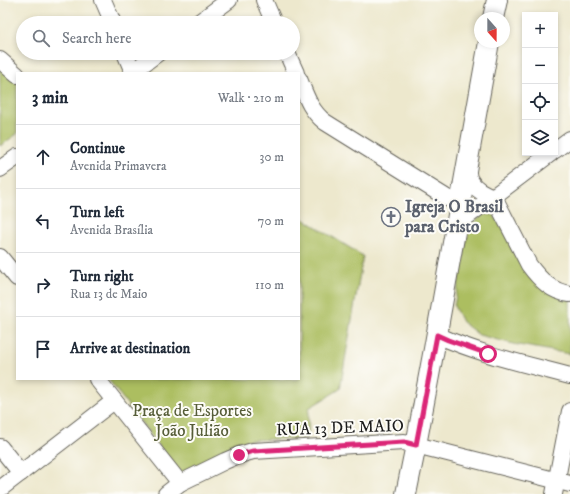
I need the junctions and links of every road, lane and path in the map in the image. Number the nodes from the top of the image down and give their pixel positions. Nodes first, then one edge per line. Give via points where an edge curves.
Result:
1 (103, 0) edge
2 (230, 0) edge
3 (264, 0) edge
4 (497, 0) edge
5 (494, 12) edge
6 (109, 16) edge
7 (208, 16) edge
8 (271, 16) edge
9 (487, 48) edge
10 (0, 60) edge
11 (128, 60) edge
12 (148, 60) edge
13 (290, 60) edge
14 (132, 72) edge
15 (296, 72) edge
16 (16, 74) edge
17 (300, 81) edge
18 (547, 156) edge
19 (16, 158) edge
20 (467, 168) junction
21 (0, 170) edge
22 (494, 196) junction
23 (460, 204) junction
24 (457, 224) junction
25 (0, 257) edge
26 (16, 277) edge
27 (570, 294) edge
28 (437, 335) junction
29 (570, 376) edge
30 (98, 380) edge
31 (114, 401) junction
32 (570, 411) edge
33 (416, 445) junction
34 (0, 447) edge
35 (21, 473) junction
36 (180, 483) junction
37 (560, 486) edge
38 (0, 489) edge
39 (166, 494) edge
40 (406, 494) edge

1 - 6 street
2 - 7 street
3 - 8 street
4 - 5 main road
9 - 20 main road
10 - 16 street
11 - 14 street
12 - 14 street
13 - 15 street
17 - 23 street via 312,110 324,122
18 - 22 street
19 - 21 street
20 - 22 street via 470,180 477,188 484,194
20 - 23 main road
22 - 24 street
22 - 27 street via 536,275 554,290
23 - 24 main road
24 - 28 main road
25 - 26 street
28 - 29 street via 488,354
28 - 33 main road
30 - 31 street
31 - 35 street
31 - 36 street
32 - 37 street
33 - 36 street, RUA 13 DE MAIO via 404,442 253,451 225,460
33 - 37 street, RUA 13 DE MAIO
33 - 40 main road
34 - 35 street
35 - 38 street
36 - 39 street, RUA 13 DE MAIO

